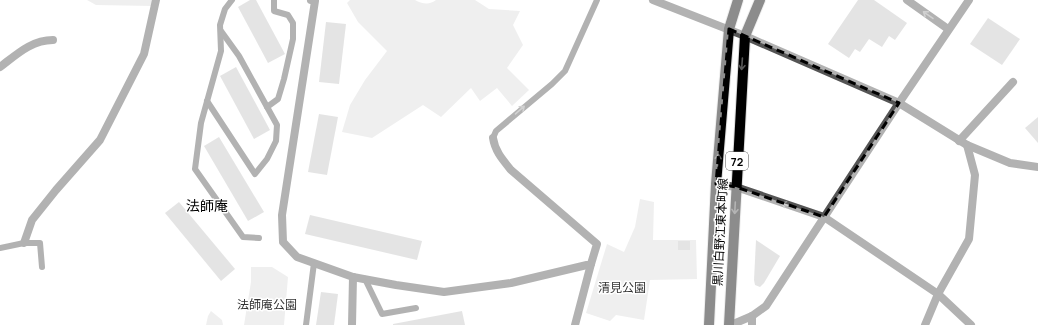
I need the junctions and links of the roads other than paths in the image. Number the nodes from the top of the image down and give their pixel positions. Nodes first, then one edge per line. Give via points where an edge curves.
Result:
1 (156, 0) edge
2 (232, 0) edge
3 (274, 0) edge
4 (311, 0) edge
5 (597, 0) edge
6 (653, 0) edge
7 (738, 0) edge
8 (760, 0) edge
9 (907, 0) edge
10 (969, 0) edge
11 (728, 29) junction
12 (948, 29) junction
13 (220, 30) junction
14 (744, 36) junction
15 (53, 40) dead end
16 (0, 67) edge
17 (1013, 82) dead end
18 (207, 101) junction
19 (899, 103) junction
20 (267, 107) junction
21 (493, 138) joint
22 (959, 141) junction
23 (967, 145) junction
24 (1038, 166) edge
25 (716, 184) junction
26 (736, 187) junction
27 (824, 217) junction
28 (259, 238) dead end
29 (24, 243) junction
30 (0, 248) edge
31 (314, 263) junction
32 (590, 264) junction
33 (42, 267) dead end
34 (354, 277) junction
35 (365, 279) junction
36 (938, 294) junction
37 (416, 308) dead end
38 (752, 316) junction
39 (306, 325) edge
40 (352, 325) edge
41 (574, 325) edge
42 (709, 325) edge
43 (730, 325) edge
44 (752, 325) edge
45 (925, 325) edge
46 (972, 325) edge

1 - 29 street via 144,54 100,140 32,220
2 - 13 lane via 224,9
3 - 20 lane via 274,11 288,15 293,23 293,39 278,99
4 - 31 street via 315,1 282,215 283,242 297,257
21 -> 5 lane via 496,131 565,71
6 - 11 street
7 - 11 main road, 黒川白野江東本町線 / 72
8 - 14 main road, 黒川白野江東本町線 / 72
12 -> 9 street
10 - 12 street
11 - 14 street
25 -> 11 main road, 黒川白野江東本町線 / 72
12 - 19 street
13 - 18 lane via 221,51
13 - 20 lane via 240,56
14 - 19 street
14 -> 26 main road, 黒川白野江東本町線 / 72
15 - 16 street via 36,42
17 - 22 street
18 - 20 lane via 255,174 267,159 276,141 276,125
18 - 28 lane via 201,123 195,169 244,237
19 - 22 street
19 - 27 street
21 - 32 street via 494,147 511,170 596,244
22 - 23 street
23 - 24 street via 1010,163
23 - 36 street via 975,175 969,239
25 - 26 street
25 - 42 main road, 黒川白野江東本町線 / 72
27 -> 26 street
26 -> 43 main road, 黒川白野江東本町線 / 72
27 - 36 street
27 - 38 street via 766,306
29 - 30 lane
29 - 33 lane via 40,243
31 - 34 street
31 - 39 lane
32 - 35 street via 511,283 444,292
32 - 41 street
34 - 35 street
34 - 40 street
35 - 37 lane via 382,314
36 - 45 street
36 - 46 street
38 - 43 street
38 - 44 street

